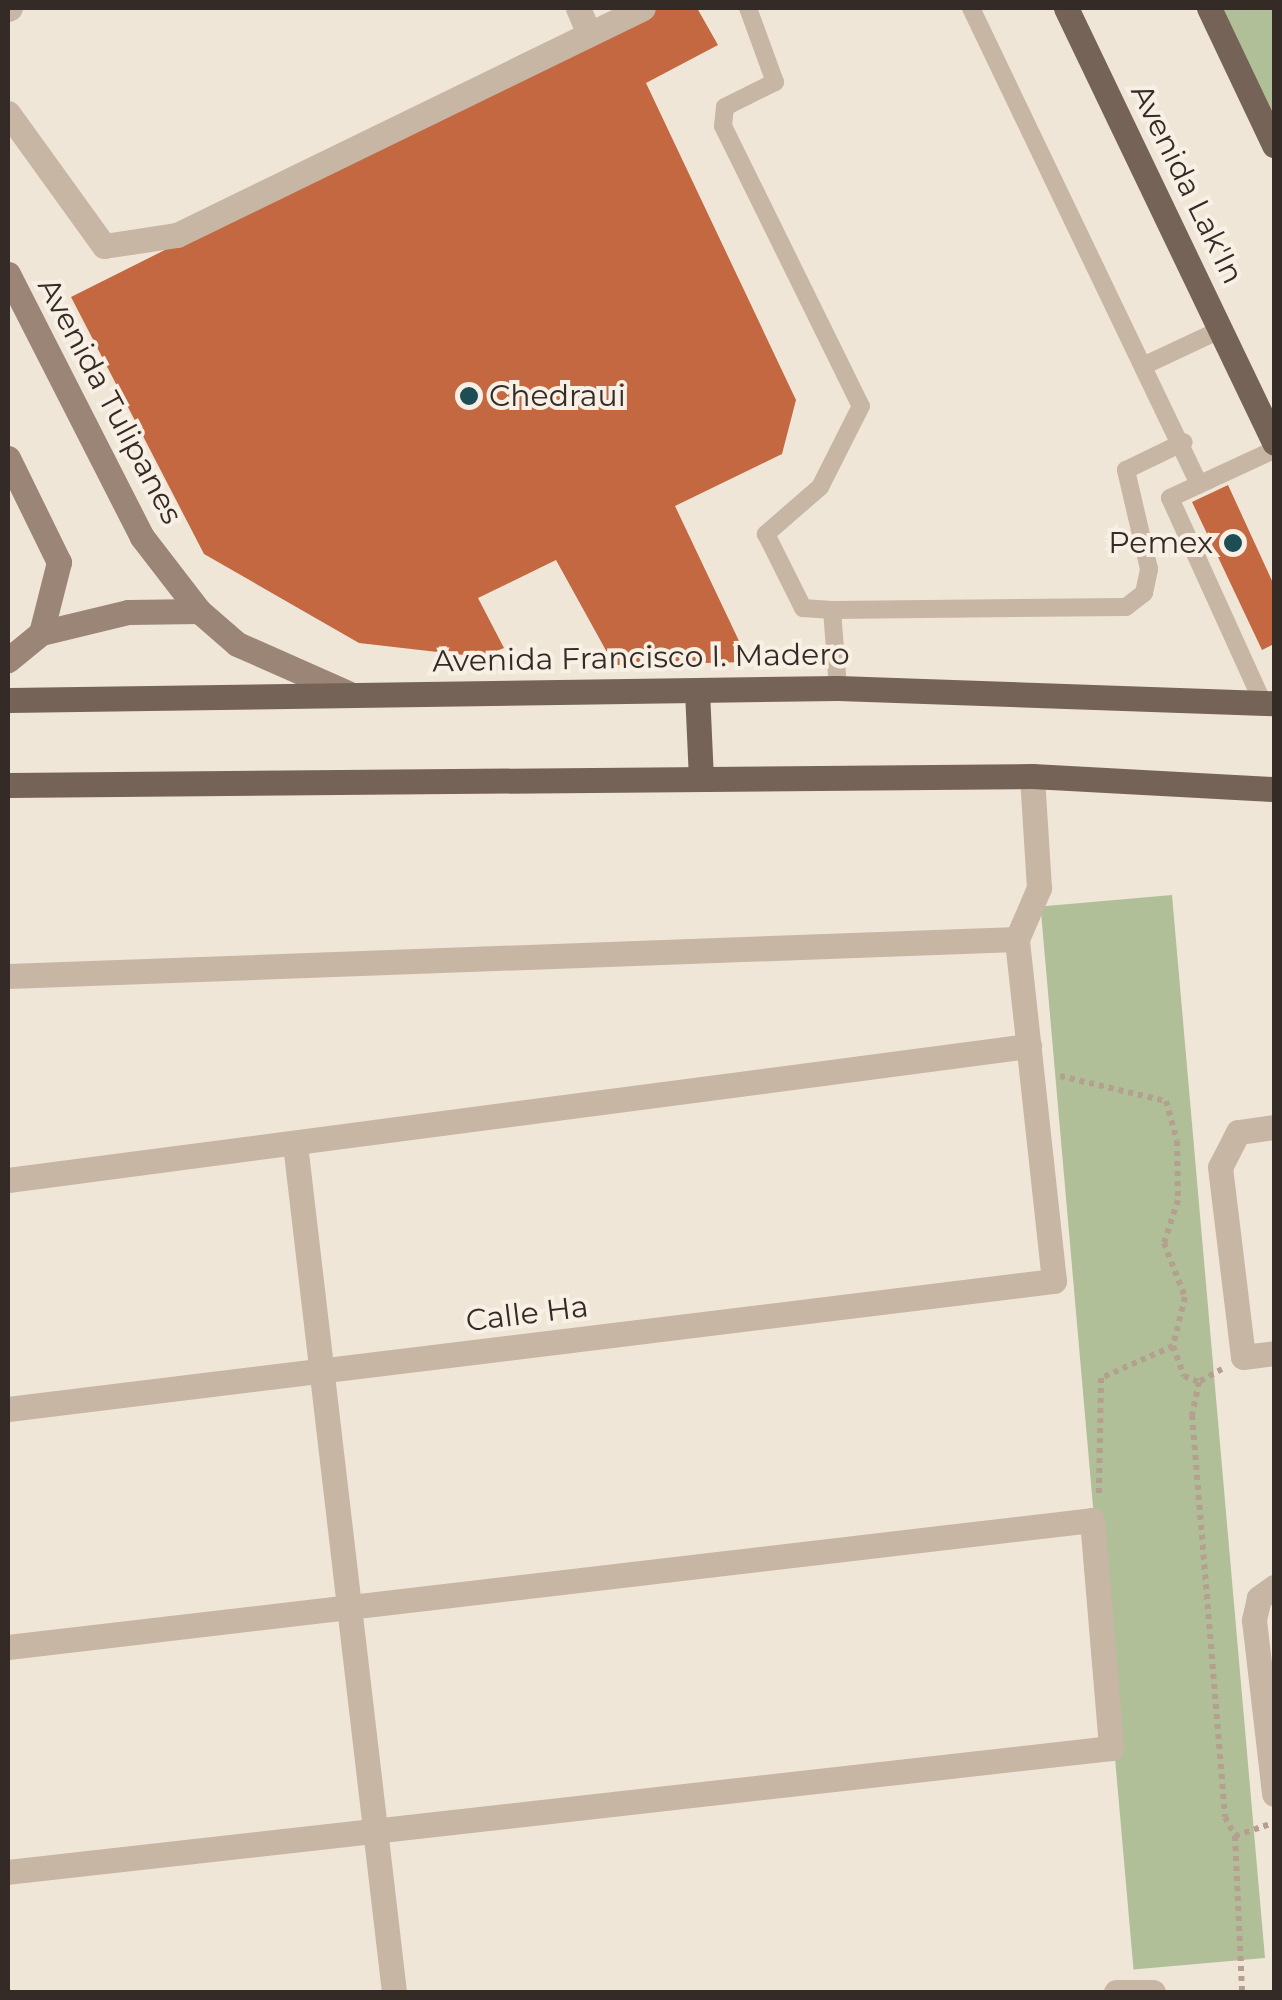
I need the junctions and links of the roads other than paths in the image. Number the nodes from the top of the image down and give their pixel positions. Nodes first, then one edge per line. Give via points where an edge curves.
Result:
1 (578, 8) edge
2 (643, 8) edge
3 (748, 8) edge
4 (971, 8) edge
5 (1066, 8) edge
6 (1208, 8) edge
7 (589, 34) junction
8 (8, 113) edge
9 (1274, 144) edge
10 (8, 274) edge
11 (1220, 330) junction
12 (1143, 366) junction
13 (1184, 442) junction
14 (1274, 447) edge
15 (8, 458) edge
16 (1198, 482) junction
17 (832, 610) junction
18 (199, 612) junction
19 (41, 633) junction
20 (8, 660) edge
21 (838, 688) junction
22 (698, 691) junction
23 (348, 693) junction
24 (8, 700) edge
25 (1269, 703) edge
26 (1032, 776) junction
27 (701, 779) junction
28 (8, 785) edge
29 (1274, 789) edge
30 (1017, 939) junction
31 (8, 976) edge
32 (1029, 1046) junction
33 (1274, 1127) edge
34 (295, 1144) junction
35 (8, 1180) edge
36 (1274, 1353) edge
37 (322, 1373) junction
38 (8, 1410) edge
39 (1273, 1587) edge
40 (348, 1606) junction
41 (8, 1647) edge
42 (1274, 1794) edge
43 (375, 1830) junction
44 (8, 1872) edge
45 (394, 1992) edge
46 (1116, 1992) edge
47 (1154, 1992) edge

1 - 7 street
2 - 7 street
3 - 17 lane via 775,82 726,107 723,126 860,406 820,487 766,534 803,608
4 - 12 lane
5 - 11 main road, Avenida Lak'In
6 - 9 main road
7 - 8 street via 177,235 104,246
10 - 18 main road, Avenida Tulipanes via 142,538
11 - 12 lane
11 - 14 main road, Avenida Lak'In
12 - 13 lane
13 - 16 lane
13 - 17 lane via 1126,470 1149,569 1144,593 1126,607
14 - 16 lane
15 - 19 main road via 59,562
16 - 25 lane via 1170,498
17 - 21 lane
18 - 19 main road via 128,612
18 - 23 main road, Avenida Tulipanes via 237,644
19 - 20 main road
21 - 22 main road, Avenida Francisco I. Madero
21 - 25 main road, Avenida Francisco I. Madero
22 - 23 main road, Avenida Francisco I. Madero
22 - 27 main road
23 - 24 main road, Avenida Francisco I. Madero
26 - 27 main road
26 - 29 main road
26 - 30 street via 1039,888
27 - 28 main road
30 - 31 street
30 - 32 street
32 - 34 street
32 - 37 street, Calle Ha via 1054,1281
33 - 36 street via 1238,1132 1220,1167 1243,1357
34 - 35 street
34 - 37 street
37 - 38 street, Calle Ha
37 - 40 street
39 - 42 street via 1254,1620
40 - 41 street
40 - 43 street
40 - 43 street via 1092,1520 1111,1748
43 - 44 street
43 - 45 street
46 - 47 street

